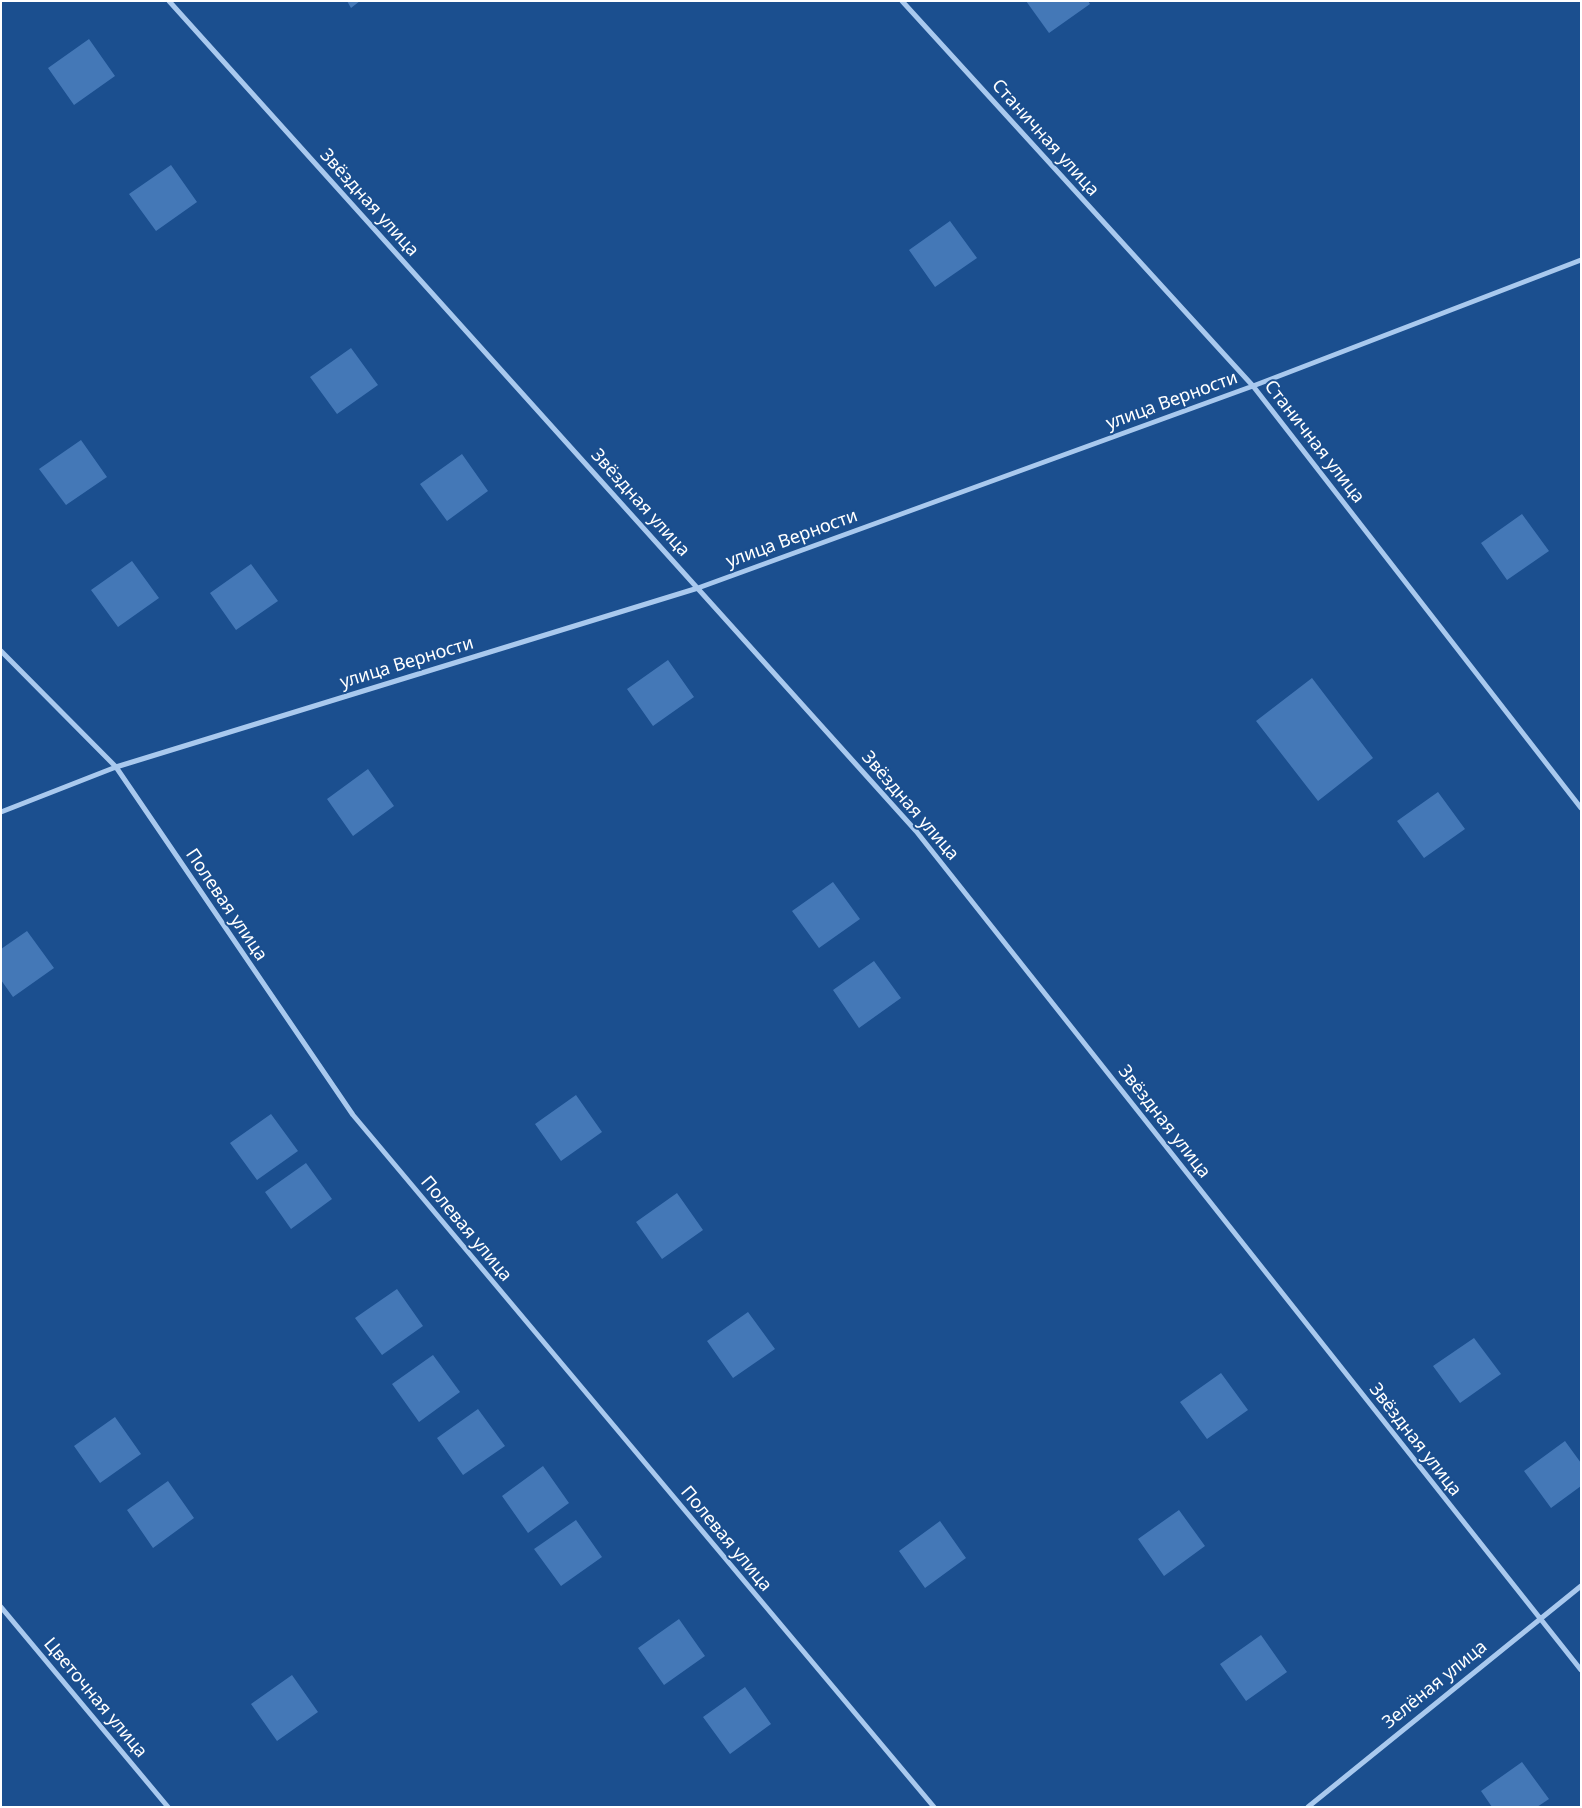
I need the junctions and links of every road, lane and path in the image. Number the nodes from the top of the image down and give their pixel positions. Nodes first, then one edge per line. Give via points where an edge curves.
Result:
1 (170, 1) edge
2 (902, 1) edge
3 (1581, 260) edge
4 (1253, 386) junction
5 (698, 588) junction
6 (1, 651) edge
7 (116, 767) junction
8 (1581, 808) edge
9 (1, 812) edge
10 (1581, 1586) edge
11 (1, 1607) edge
12 (1539, 1618) junction
13 (1581, 1670) edge
14 (168, 1807) edge
15 (934, 1807) edge
16 (1308, 1807) edge

1 - 5 street, Звёздная улица
2 - 4 street, Станичная улица
3 - 4 street, улица Верности
4 - 5 street, улица Верности
4 - 8 street, Станичная улица
5 - 7 street, улица Верности
5 - 12 street, Звёздная улица via 916,831
6 - 7 street, Полевая улица
7 - 9 street, улица Верности
7 - 15 street, Полевая улица via 353,1115
10 - 12 street, Зелёная улица
11 - 14 street, Цветочная улица
12 - 13 street, Звёздная улица
12 - 16 street, Зелёная улица

